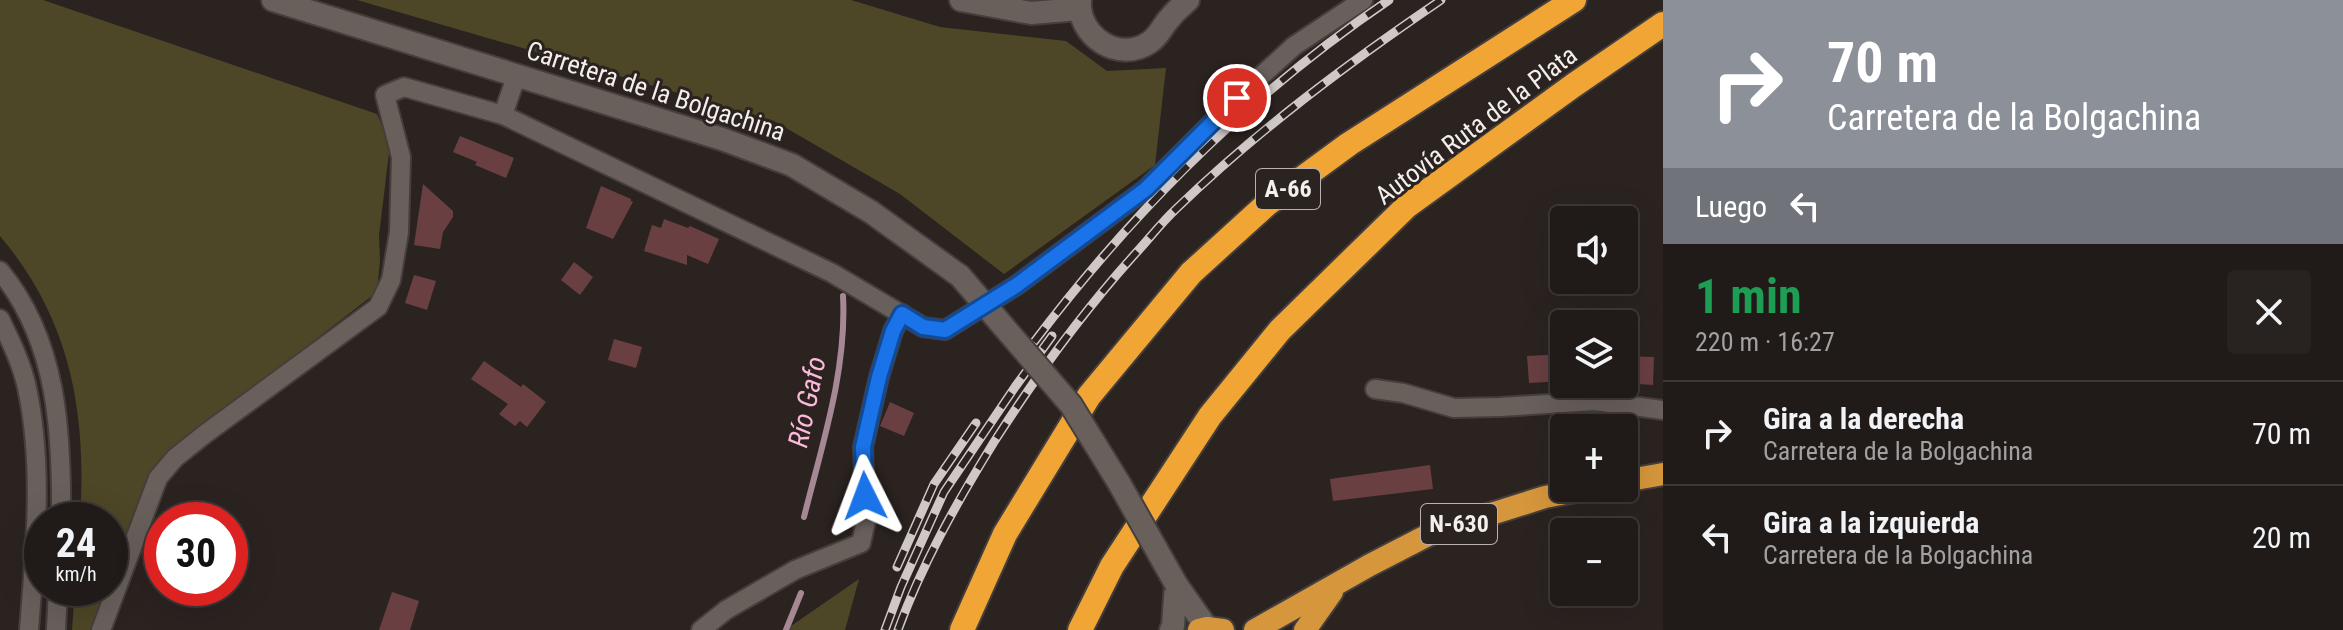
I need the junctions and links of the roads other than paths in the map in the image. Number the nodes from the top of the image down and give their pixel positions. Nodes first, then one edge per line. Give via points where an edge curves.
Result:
1 (273, 0) edge
2 (961, 0) edge
3 (1188, 0) edge
4 (1363, 0) edge
5 (1574, 0) edge
6 (1080, 5) edge
7 (1169, 10) edge
8 (1663, 24) edge
9 (517, 74) junction
10 (503, 115) junction
11 (0, 271) edge
12 (902, 314) junction
13 (0, 319) edge
14 (1375, 389) dead end
15 (1663, 410) edge
16 (1663, 474) edge
17 (1638, 478) edge
18 (1550, 496) edge
19 (60, 502) edge
20 (1176, 584) junction
21 (1337, 584) junction
22 (57, 606) edge
23 (1210, 629) edge
24 (29, 630) edge
25 (56, 630) edge
26 (101, 630) edge
27 (701, 630) edge
28 (962, 630) edge
29 (1080, 630) edge
30 (1171, 630) edge
31 (1255, 630) edge
32 (1305, 630) edge

1 - 9 street, Carretera de la Bolgachina
2 - 6 street via 1031,13
3 - 7 street
4 - 12 street via 1294,46 1146,189 1017,285 945,330 923,327
5 - 28 highway, Autovía Ruta de la Plata / A-66 via 1349,144 1267,204 1191,273 1089,396 1005,534
6 - 7 street via 1084,26 1097,41 1113,48 1147,44 1161,33
8 - 29 highway, Autovía Ruta de la Plata via 1407,206 1280,330 1210,416 1112,566
9 - 10 street
9 - 20 street, Carretera de la Bolgachina, bridge via 792,165 871,212 960,276 1071,405
10 - 12 street via 832,273
10 - 26 street via 404,87 385,95 401,157 399,232 391,280 378,307 175,458 158,478
11 - 19 street via 44,349 58,416
12 - 27 street via 879,377 863,447 866,521 861,543 795,570
13 - 24 street via 17,354 34,426 35,556
14 - 15 street via 1454,408 1595,401
16 - 17 highway
18 - 21 highway, N-630 via 1434,532
20 - 23 street, Carretera de la Bolgachina
20 - 30 street
21 - 31 highway, N-630
21 - 32 highway, N-630
22 - 25 street

